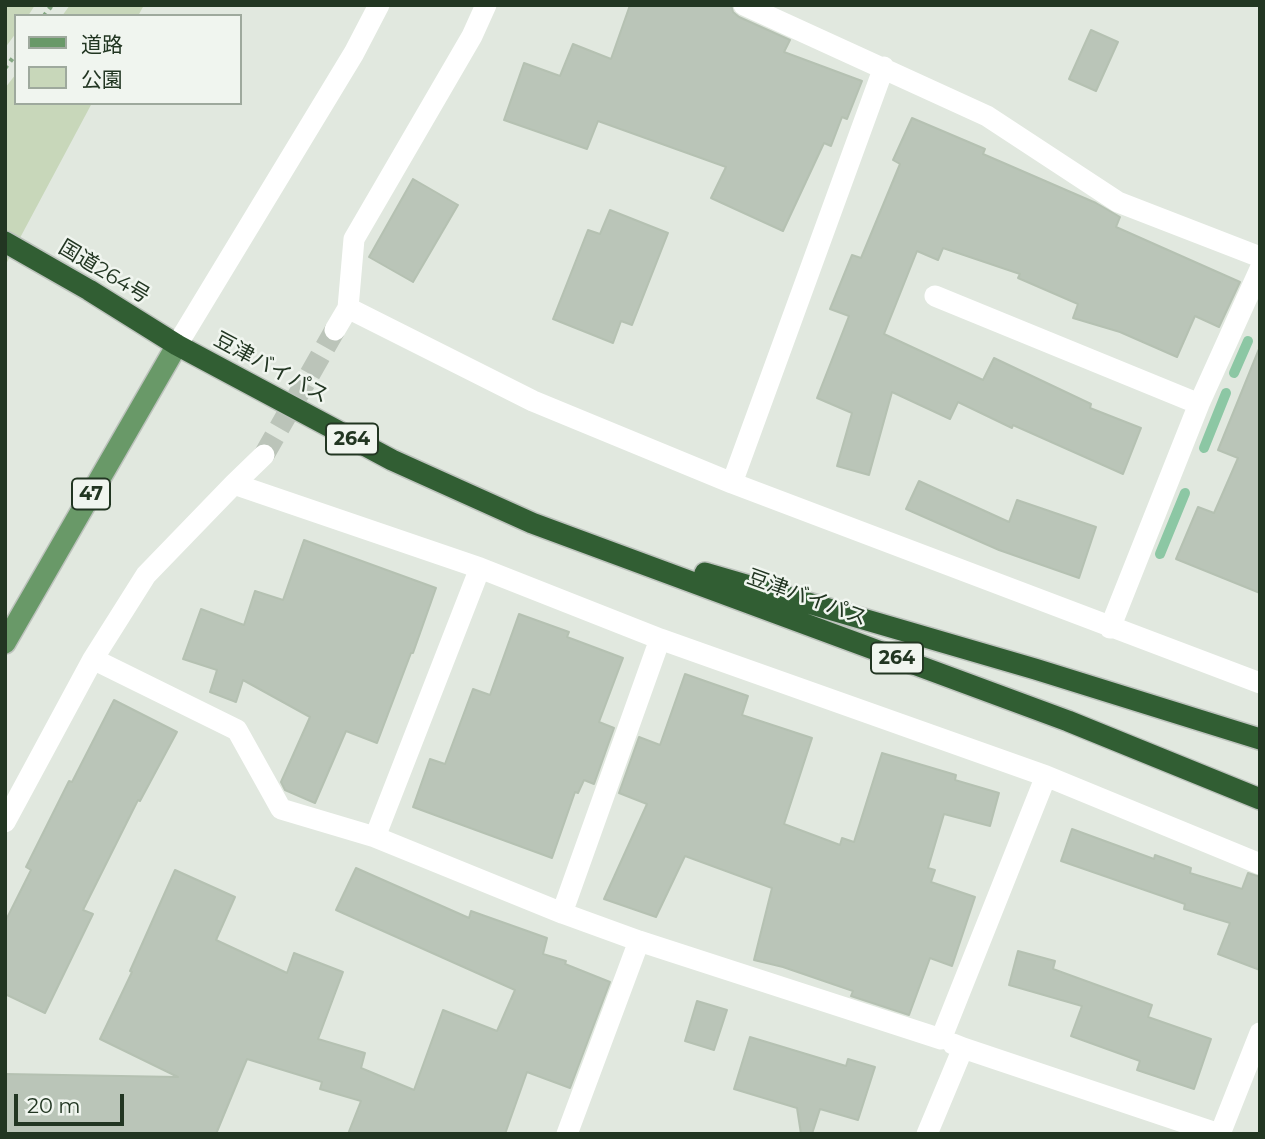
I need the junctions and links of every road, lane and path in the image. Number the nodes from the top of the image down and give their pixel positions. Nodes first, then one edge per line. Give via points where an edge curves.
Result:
1 (379, 5) edge
2 (486, 5) edge
3 (744, 5) edge
4 (884, 68) junction
5 (5, 242) edge
6 (1260, 257) edge
7 (1260, 269) edge
8 (935, 296) dead end
9 (348, 308) junction
10 (335, 330) tunnel mouth
11 (177, 345) junction
12 (1199, 404) junction
13 (264, 455) tunnel mouth
14 (732, 483) junction
15 (234, 484) junction
16 (532, 523) junction
17 (480, 568) junction
18 (1110, 628) junction
19 (660, 639) junction
20 (5, 643) edge
21 (93, 659) junction
22 (1260, 683) edge
23 (1260, 739) edge
24 (1046, 776) junction
25 (1260, 799) edge
26 (5, 822) edge
27 (376, 837) junction
28 (1260, 864) edge
29 (562, 913) junction
30 (639, 941) junction
31 (1260, 1033) edge
32 (941, 1039) junction
33 (963, 1048) junction
34 (567, 1134) edge
35 (927, 1134) edge
36 (1220, 1134) edge

1 - 11 street
2 - 9 street via 354,239
3 - 4 street
4 - 6 street via 987,116 1118,202
4 - 14 street
5 - 11 highway, 国道264号 / 264
7 - 12 street
8 - 12 street
9 - 10 street
9 - 14 street via 533,401
11 - 16 highway, 豆津バイパス / 264 via 392,460
11 - 20 main road, 47
12 - 18 street
13 - 15 street
14 - 18 street
15 - 17 street
15 - 21 street via 146,575
16 - 23 highway, 豆津バイパス / 264
16 - 25 highway, 豆津バイパス / 264 via 1068,721
17 - 19 street
17 - 27 street
18 - 22 street
19 - 24 street
19 - 29 street
21 - 26 street
21 - 27 street via 237,730 281,809
24 - 28 street
24 - 32 street
27 - 29 street
29 - 30 street
30 - 32 street
30 - 34 street
31 - 36 street
32 - 33 street
33 - 35 street
33 - 36 street

